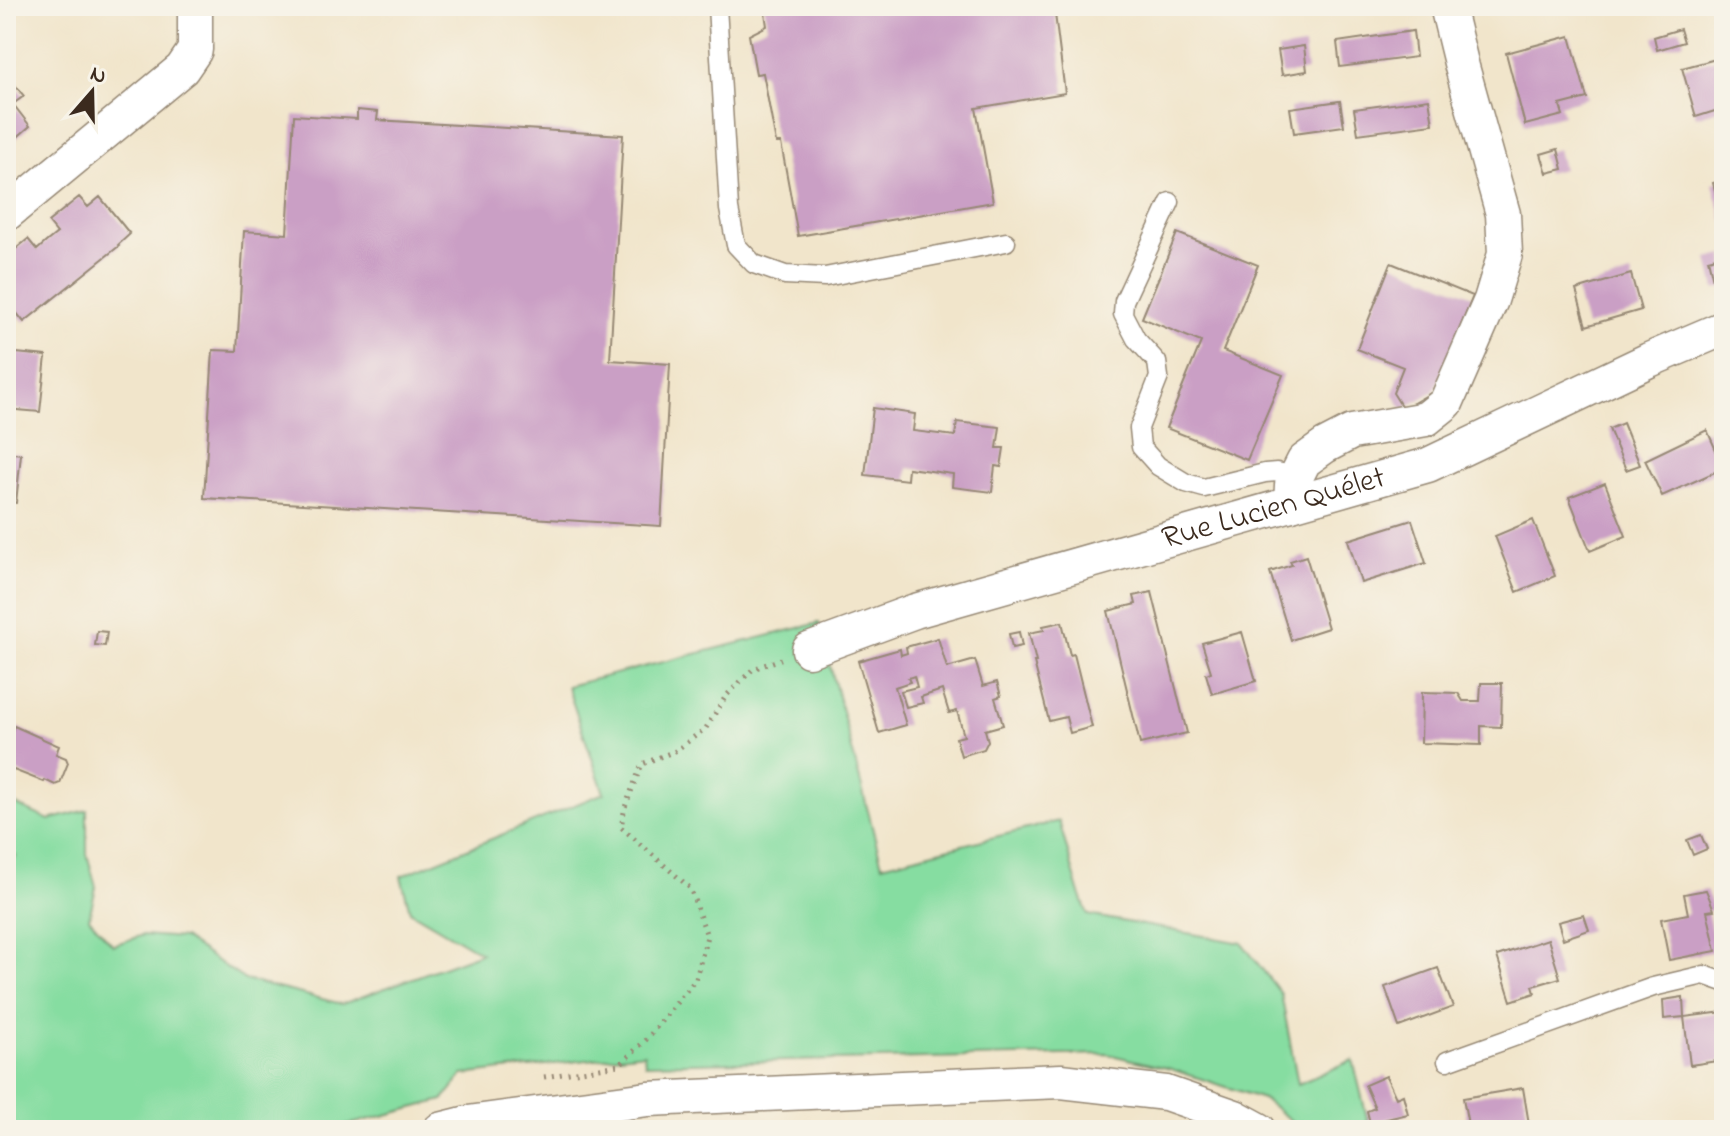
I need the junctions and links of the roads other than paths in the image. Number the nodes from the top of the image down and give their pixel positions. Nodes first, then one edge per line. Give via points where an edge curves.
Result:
1 (195, 6) edge
2 (717, 6) edge
3 (1447, 6) edge
4 (1170, 202) dead end
5 (6, 214) edge
6 (1006, 242) dead end
7 (1724, 328) edge
8 (1293, 490) junction
9 (809, 650) road end
10 (1724, 982) edge
11 (1447, 1061) dead end
12 (440, 1130) edge
13 (1259, 1130) edge

1 - 5 street via 195,50 182,69
2 - 6 lane via 729,209 736,245 754,264 785,275 825,277
3 - 8 street via 1503,214 1505,254 1491,300 1446,403 1426,419 1352,432 1325,446 1304,461
4 - 8 lane via 1124,301 1123,314 1157,362 1159,377 1139,428 1141,447 1158,466 1186,483 1204,488 1277,472
7 - 8 street, Rue Lucien Quélet via 1428,465
8 - 9 street, Rue Lucien Quélet
10 - 11 lane via 1704,975 1653,987
12 - 13 street via 648,1099 1061,1081 1166,1093

